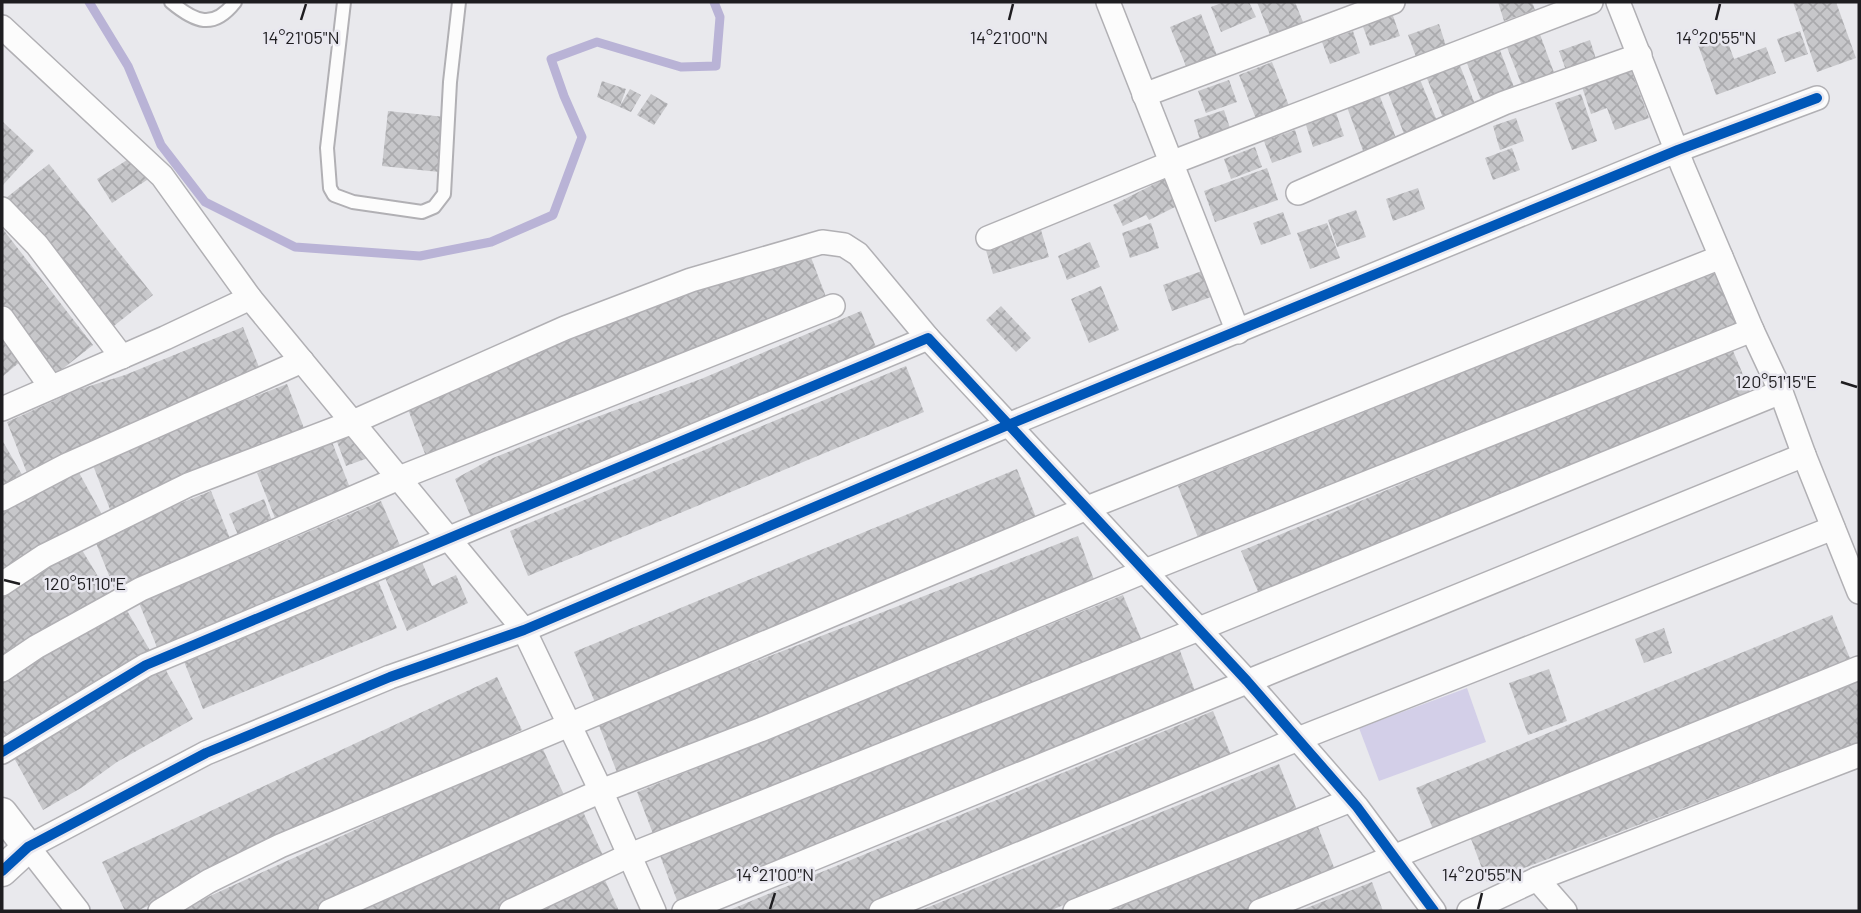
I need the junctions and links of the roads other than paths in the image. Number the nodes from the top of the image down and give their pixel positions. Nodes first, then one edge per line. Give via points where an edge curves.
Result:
1 (171, 2) edge
2 (235, 2) edge
3 (344, 2) edge
4 (459, 2) edge
5 (1108, 2) edge
6 (1393, 2) edge
7 (1591, 2) edge
8 (1618, 2) edge
9 (2, 27) edge
10 (1640, 55) junction
11 (1144, 95) junction
12 (1817, 98) dead end
13 (1678, 150) junction
14 (1171, 163) junction
15 (1298, 192) dead end
16 (2, 209) edge
17 (988, 238) dead end
18 (1721, 257) junction
19 (250, 298) junction
20 (833, 306) dead end
21 (2, 318) edge
22 (1752, 330) junction
23 (1238, 331) junction
24 (928, 338) junction
25 (122, 357) junction
26 (302, 361) junction
27 (51, 387) junction
28 (1781, 391) junction
29 (2, 409) edge
30 (353, 422) junction
31 (1008, 425) junction
32 (1804, 455) junction
33 (399, 478) junction
34 (2, 499) edge
35 (1087, 508) junction
36 (1833, 527) junction
37 (446, 538) junction
38 (1145, 571) junction
39 (2, 584) edge
40 (1859, 592) edge
41 (1199, 629) junction
42 (524, 630) junction
43 (1859, 668) edge
44 (2, 670) edge
45 (1247, 681) junction
46 (571, 725) junction
47 (1298, 739) junction
48 (2, 752) edge
49 (1859, 755) edge
50 (601, 791) junction
51 (1351, 800) junction
52 (2, 813) edge
53 (28, 847) junction
54 (631, 855) junction
55 (1393, 856) junction
56 (2, 871) edge
57 (1537, 879) junction
58 (78, 911) edge
59 (160, 911) edge
60 (330, 911) edge
61 (511, 911) edge
62 (654, 911) edge
63 (684, 911) edge
64 (881, 911) edge
65 (1075, 911) edge
66 (1260, 911) edge
67 (1434, 911) edge
68 (1469, 911) edge
69 (1565, 911) edge

1 - 2 lane via 188,17 207,21 225,15
3 - 4 lane via 327,148 330,188 334,195 353,202 422,212 434,207 444,194
5 - 11 street
6 - 11 street
7 - 14 street
8 - 10 street
9 - 19 street via 162,176
10 - 13 street
10 - 15 street via 1504,103
11 - 14 street
12 - 13 street
13 - 18 street
13 - 23 street
14 - 17 street
14 - 23 street
16 - 25 street via 37,245
18 - 22 street
18 - 35 street
19 - 25 street
19 - 26 street
20 - 33 street
21 - 27 street
22 - 28 street
22 - 38 street
23 - 31 street
24 - 30 street via 858,254 844,245 822,242 691,280 565,328
24 - 31 street
24 - 37 street
25 - 27 street
26 - 30 street
26 - 34 street via 67,464
27 - 29 street
28 - 32 street
28 - 41 street
30 - 33 street
30 - 39 street via 188,485 44,556
31 - 35 street
31 - 42 street
32 - 36 street
32 - 45 street
33 - 37 street
33 - 44 street via 141,589
35 - 38 street
35 - 46 street
36 - 40 street
36 - 47 street
37 - 42 street
37 - 48 street via 145,665
38 - 41 street
38 - 50 street
41 - 45 street
41 - 54 street
42 - 46 street
42 - 53 street via 390,677 206,753
43 - 55 street
45 - 47 street
45 - 63 street
46 - 50 street
46 - 59 street via 280,846
47 - 51 street
47 - 64 street
49 - 57 street
50 - 54 street
50 - 60 street
51 - 55 street
51 - 65 street
52 - 53 street
53 - 56 street
53 - 58 street
54 - 61 street
54 - 62 street
55 - 66 street
55 - 67 street
57 - 68 street
57 - 69 street

